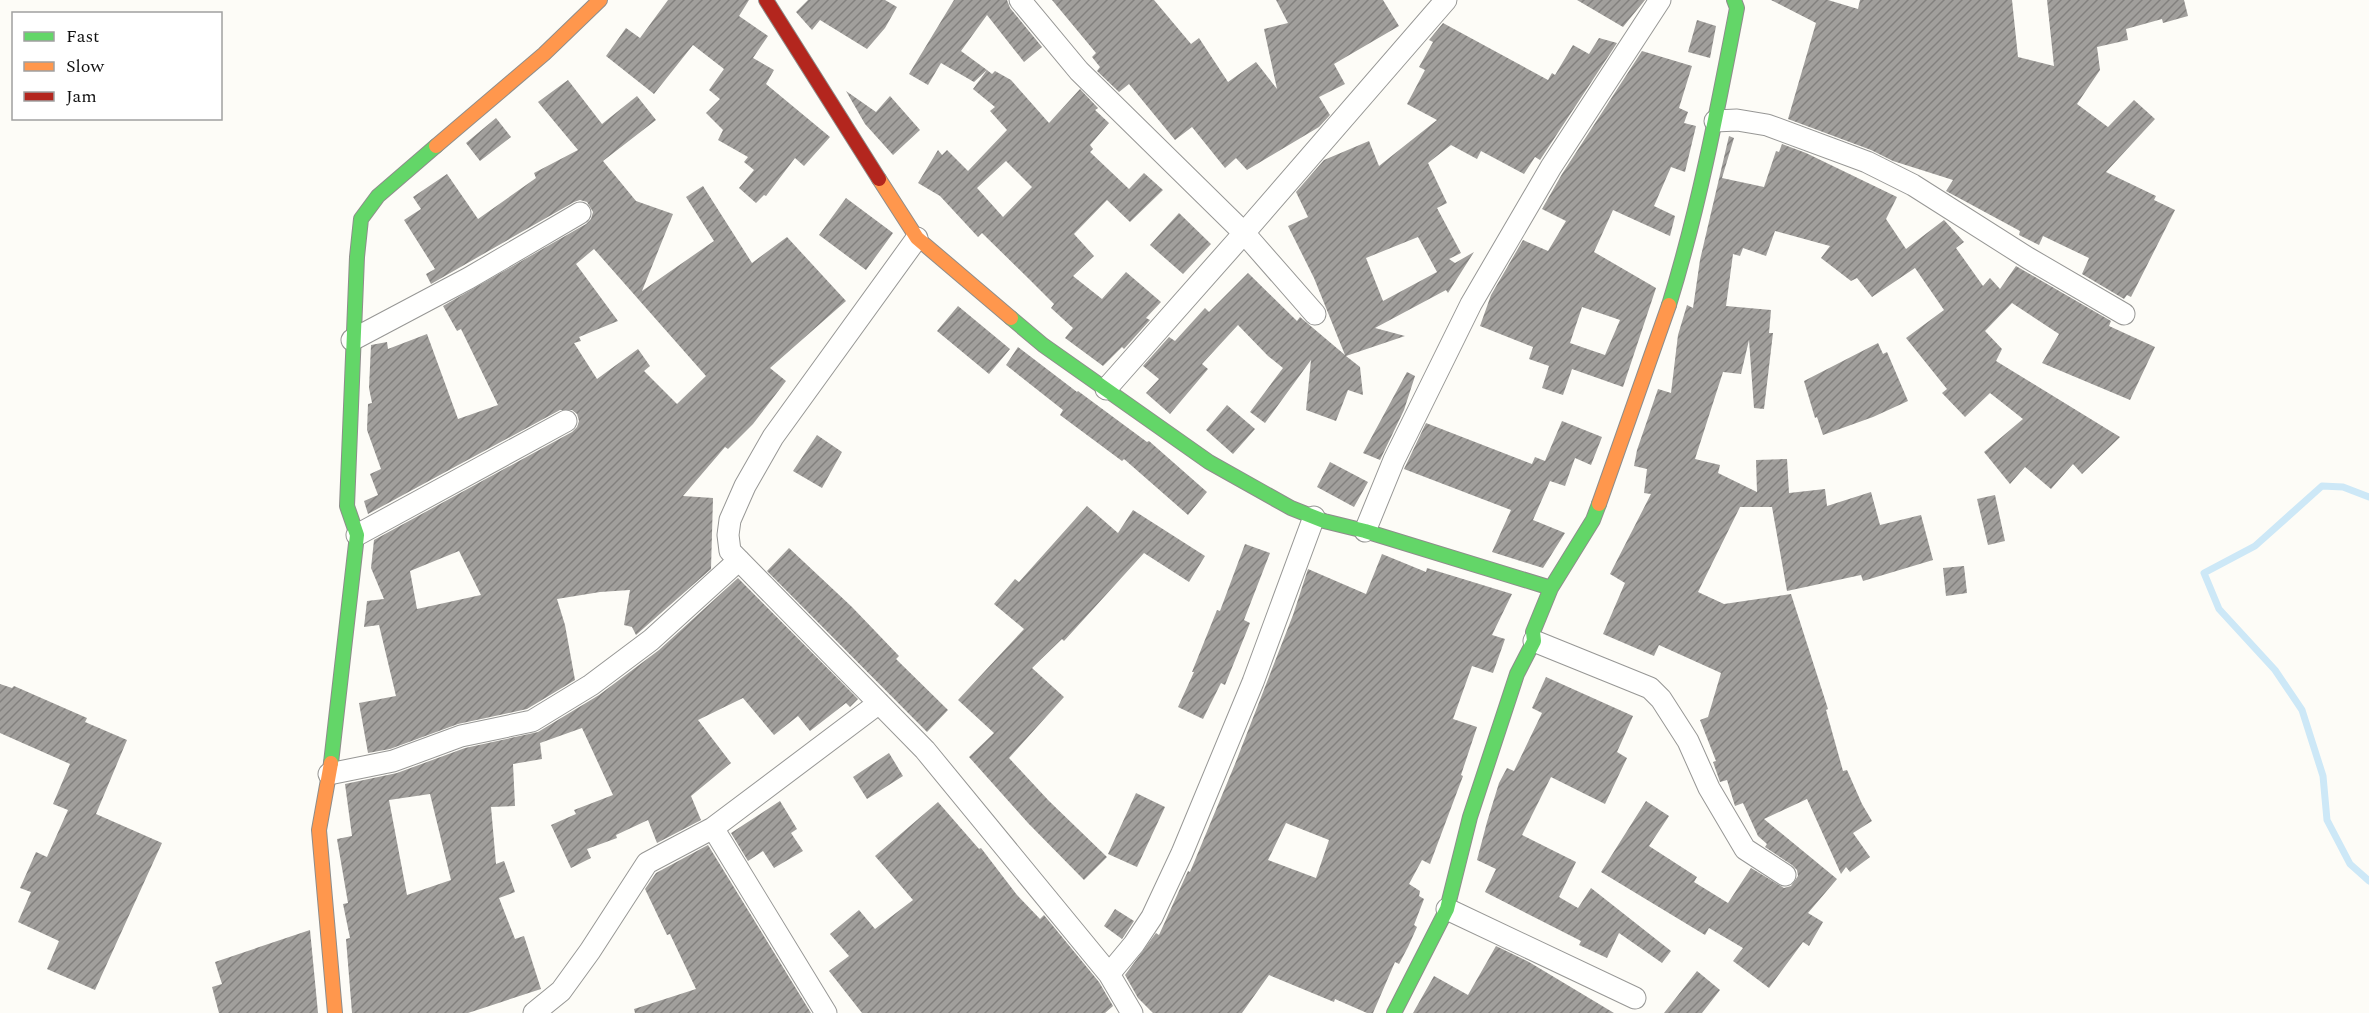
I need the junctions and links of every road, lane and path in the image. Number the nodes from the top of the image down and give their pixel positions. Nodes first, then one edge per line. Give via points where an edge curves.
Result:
1 (600, 0) edge
2 (766, 0) edge
3 (1020, 0) edge
4 (1446, 0) edge
5 (1660, 0) edge
6 (1734, 0) edge
7 (1715, 121) junction
8 (580, 213) dead end
9 (1244, 233) junction
10 (917, 238) junction
11 (1316, 314) dead end
12 (2124, 314) dead end
13 (352, 340) junction
14 (1106, 389) junction
15 (566, 421) dead end
16 (1314, 517) junction
17 (1365, 531) junction
18 (357, 535) junction
19 (739, 560) junction
20 (1551, 588) junction
21 (1534, 641) junction
22 (879, 703) junction
23 (329, 774) junction
24 (713, 828) junction
25 (1785, 875) dead end
26 (1447, 909) junction
27 (1109, 974) junction
28 (1635, 998) dead end
29 (335, 1013) edge
30 (534, 1013) edge
31 (826, 1013) edge
32 (1132, 1013) edge
33 (1394, 1013) edge

1 - 13 street via 544,54 378,196 361,219
2 - 10 street
3 - 9 street via 1079,71
4 - 9 street
5 - 17 street via 1551,167 1471,304 1394,460
6 - 7 street via 1737,8
7 - 12 street via 1767,125 1867,162 1913,185
7 - 20 street via 1680,269 1660,334 1593,520
8 - 13 street
9 - 11 street
9 - 14 street
10 - 14 street via 1043,345
10 - 19 street via 772,437 730,520 730,551
13 - 18 street via 347,506
14 - 16 street via 1209,462
15 - 18 street
16 - 17 street
16 - 27 street via 1253,682 1182,853 1152,916
17 - 20 street
18 - 23 street
19 - 22 street
19 - 23 street via 651,640 532,721 461,736 393,761
20 - 21 street via 1533,632
21 - 25 street via 1656,693 1688,741 1709,788 1745,849
21 - 26 street via 1517,674 1470,817
22 - 24 street
22 - 27 street via 925,750
23 - 29 street via 319,830
24 - 30 street via 646,863 561,991
24 - 31 street
26 - 28 street
26 - 33 street
27 - 32 street

